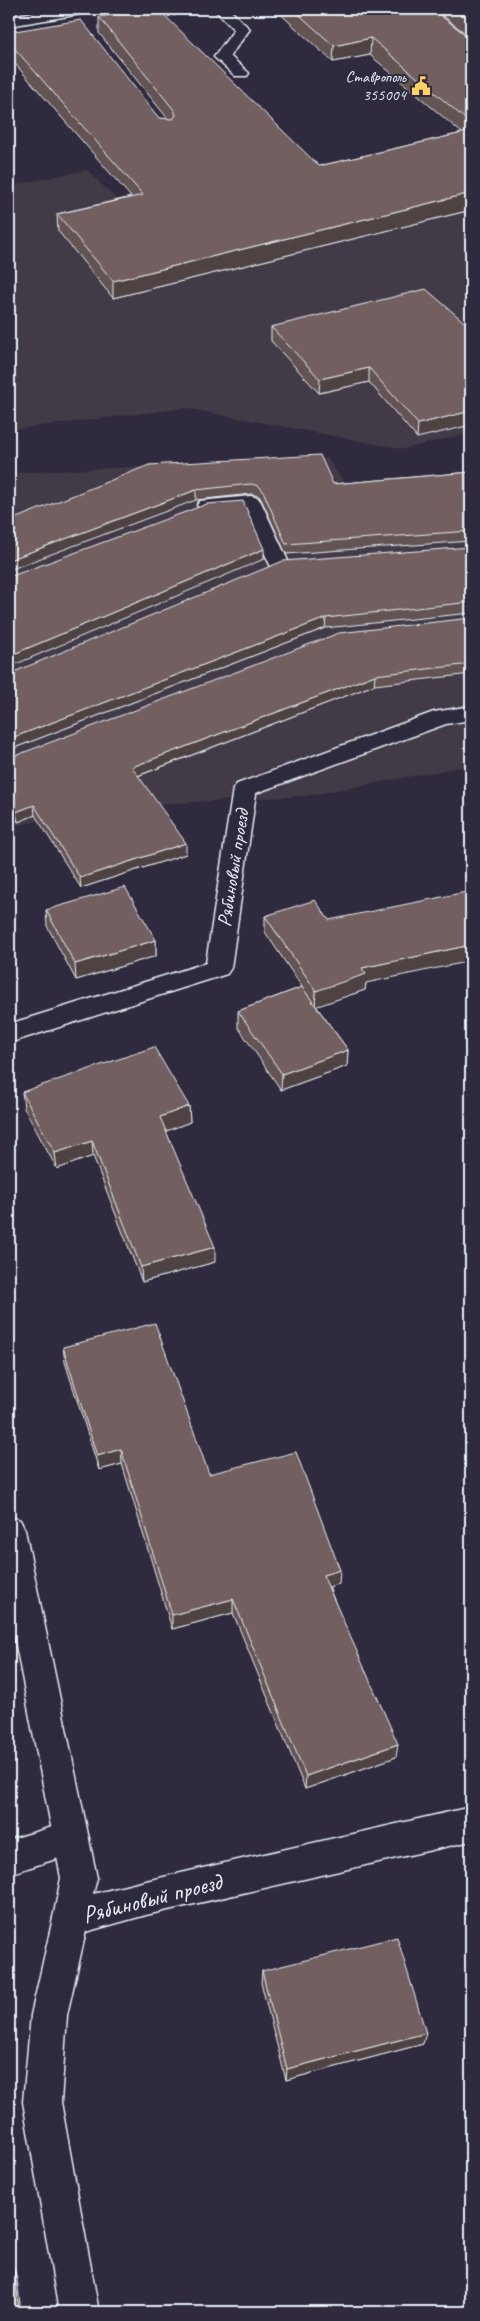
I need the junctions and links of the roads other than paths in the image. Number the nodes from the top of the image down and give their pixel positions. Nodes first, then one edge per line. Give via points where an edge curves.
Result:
1 (221, 9) edge
2 (49, 11) edge
3 (78, 14) edge
4 (9, 21) edge
5 (241, 73) dead end
6 (186, 512) edge
7 (278, 565) edge
8 (471, 713) edge
9 (9, 1034) edge
10 (9, 1530) edge
11 (471, 1824) edge
12 (72, 1838) junction
13 (9, 1857) edge
14 (71, 1918) junction
15 (79, 2312) edge

1 - 5 street via 242,29 222,57
2 - 3 street
2 - 4 street
6 - 7 street via 204,506 251,502
8 - 9 street, Рябиновый проезд via 442,717 245,789 218,968
10 - 12 street, Рябиновый проезд
11 - 14 street, Рябиновый проезд
12 - 13 street
12 - 14 street, Рябиновый проезд via 80,1878
14 - 15 street via 49,2014 42,2102

